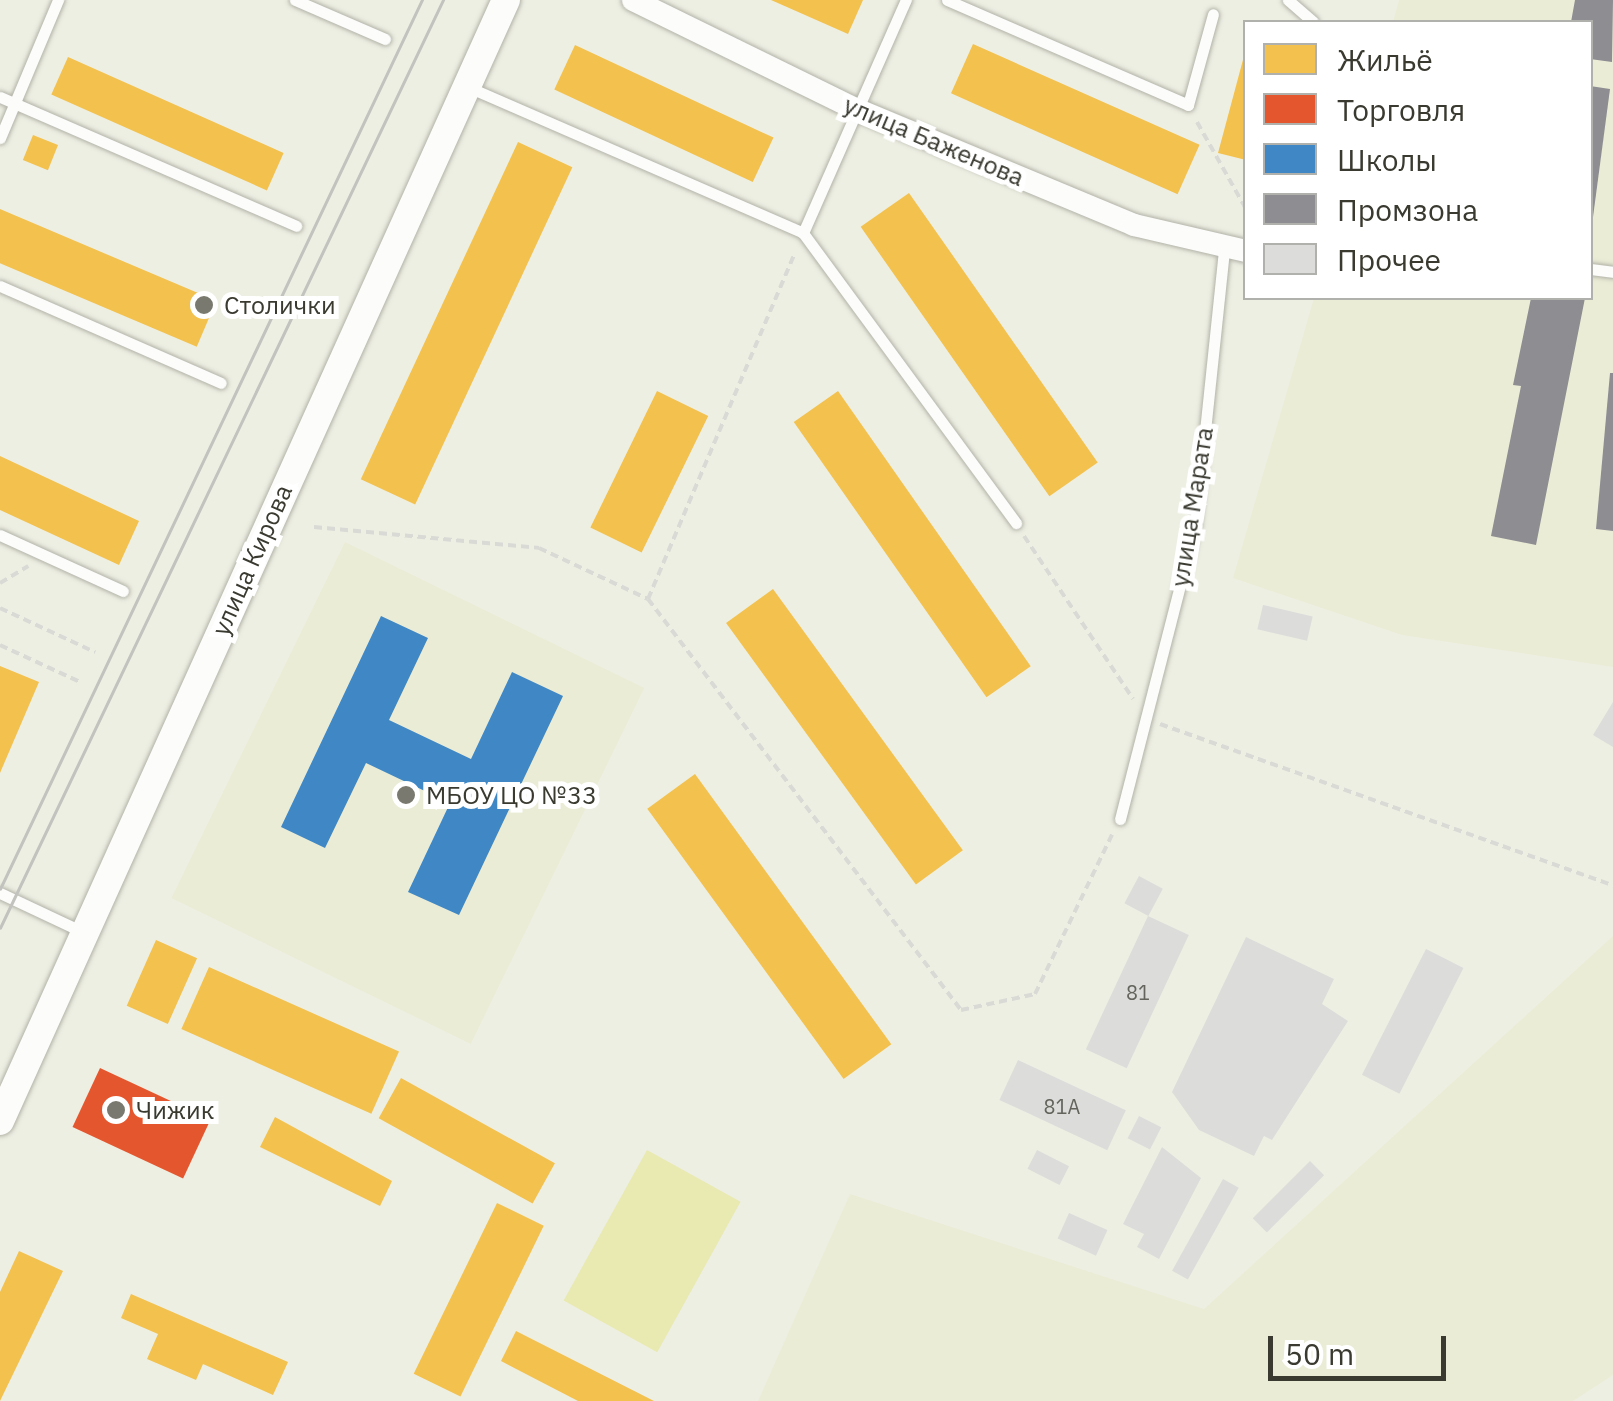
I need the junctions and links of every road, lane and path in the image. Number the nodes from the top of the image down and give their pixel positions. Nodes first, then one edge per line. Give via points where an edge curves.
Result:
1 (58, 0) edge
2 (295, 0) edge
3 (506, 0) edge
4 (633, 0) edge
5 (906, 0) edge
6 (947, 0) edge
7 (1290, 1) edge
8 (1212, 14) dead end
9 (1310, 20) edge
10 (385, 39) dead end
11 (466, 86) junction
12 (0, 97) edge
13 (15, 104) junction
14 (1188, 105) junction
15 (858, 110) junction
16 (0, 138) edge
17 (1243, 204) edge
18 (296, 226) dead end
19 (803, 233) junction
20 (1235, 250) edge
21 (0, 286) edge
22 (221, 383) dead end
23 (1016, 523) joint
24 (314, 527) dead end
25 (0, 536) edge
26 (45, 556) junction
27 (0, 582) edge
28 (123, 591) dead end
29 (648, 599) junction
30 (0, 608) edge
31 (0, 645) edge
32 (94, 652) dead end
33 (80, 682) dead end
34 (1146, 719) junction
35 (1120, 819) joint
36 (1613, 885) edge
37 (0, 893) edge
38 (86, 932) junction
39 (0, 1120) edge

1 - 13 lane
2 - 10 lane
3 - 11 street, улица Кирова
4 - 15 street, улица Баженова
5 - 15 lane
6 - 14 lane
7 - 9 lane
8 - 14 lane
11 - 19 lane
11 - 38 street, улица Кирова
12 - 13 lane
13 - 16 lane
13 - 18 lane
14 - 17 path
15 - 19 lane
15 - 20 street, улица Баженова via 1134,225
19 - 23 lane
19 - 29 path
20 - 34 lane, улица Марата via 1195,526
21 - 22 lane
23 - 34 path
24 - 29 path via 540,548
25 - 26 lane
26 - 27 path
26 - 28 lane
29 - 35 path via 961,1010 1035,994
30 - 32 path
31 - 33 path
34 - 35 lane, улица Марата
34 - 36 path
37 - 38 lane
38 - 39 street, улица Кирова

